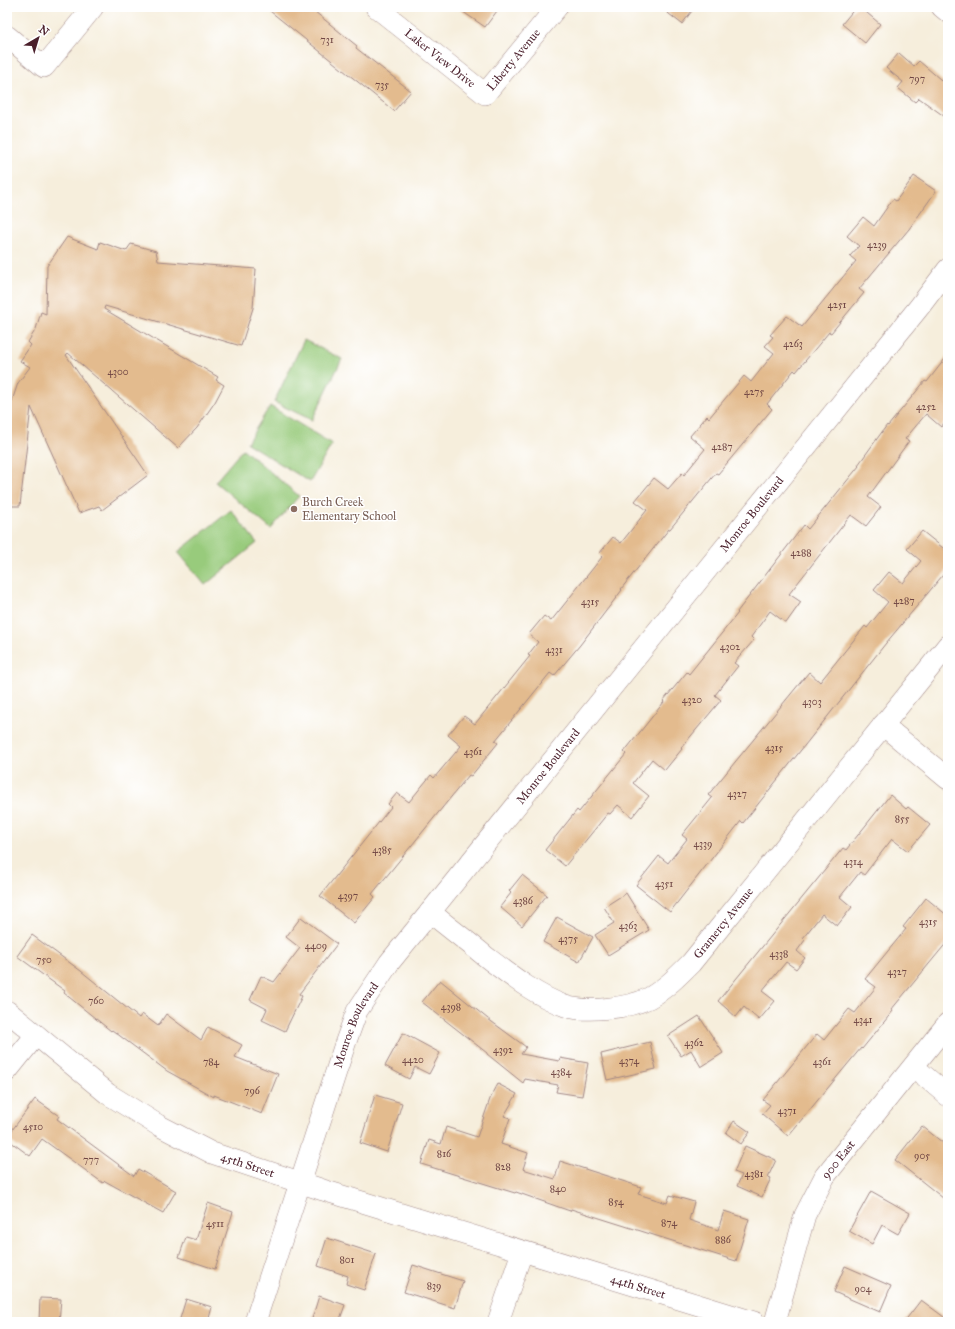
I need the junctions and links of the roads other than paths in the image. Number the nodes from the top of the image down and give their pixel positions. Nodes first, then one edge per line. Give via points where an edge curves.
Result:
1 (93, 7) edge
2 (376, 7) edge
3 (557, 7) edge
4 (942, 7) edge
5 (948, 12) edge
6 (7, 36) edge
7 (485, 94) joint
8 (948, 269) edge
9 (948, 645) edge
10 (883, 725) junction
11 (948, 779) edge
12 (430, 912) junction
13 (7, 1011) edge
14 (948, 1023) edge
15 (36, 1035) junction
16 (914, 1067) junction
17 (7, 1071) edge
18 (948, 1096) edge
19 (300, 1183) junction
20 (522, 1252) junction
21 (255, 1322) edge
22 (498, 1322) edge
23 (754, 1322) edge
24 (775, 1322) edge

1 - 6 street via 44,67
2 - 7 street, Laker View Drive
3 - 7 street, Liberty Avenue
4 - 5 street
8 - 12 street, Monroe Boulevard
9 - 10 street, Gramercy Avenue
10 - 11 street
10 - 12 street, Gramercy Avenue via 691,963 669,984 648,998 620,1007 593,1009 566,1006 511,976
12 - 19 street, Monroe Boulevard via 389,963 357,1011
13 - 15 street, 45th Street
14 - 16 street, 900 East
15 - 17 street
15 - 19 street, 45th Street via 108,1094 158,1125 212,1153
16 - 18 street
16 - 24 street, 900 East via 825,1176 805,1215
19 - 20 street, 45th Street
19 - 21 street, Monroe Boulevard
20 - 22 street
20 - 23 street, 44th Street

